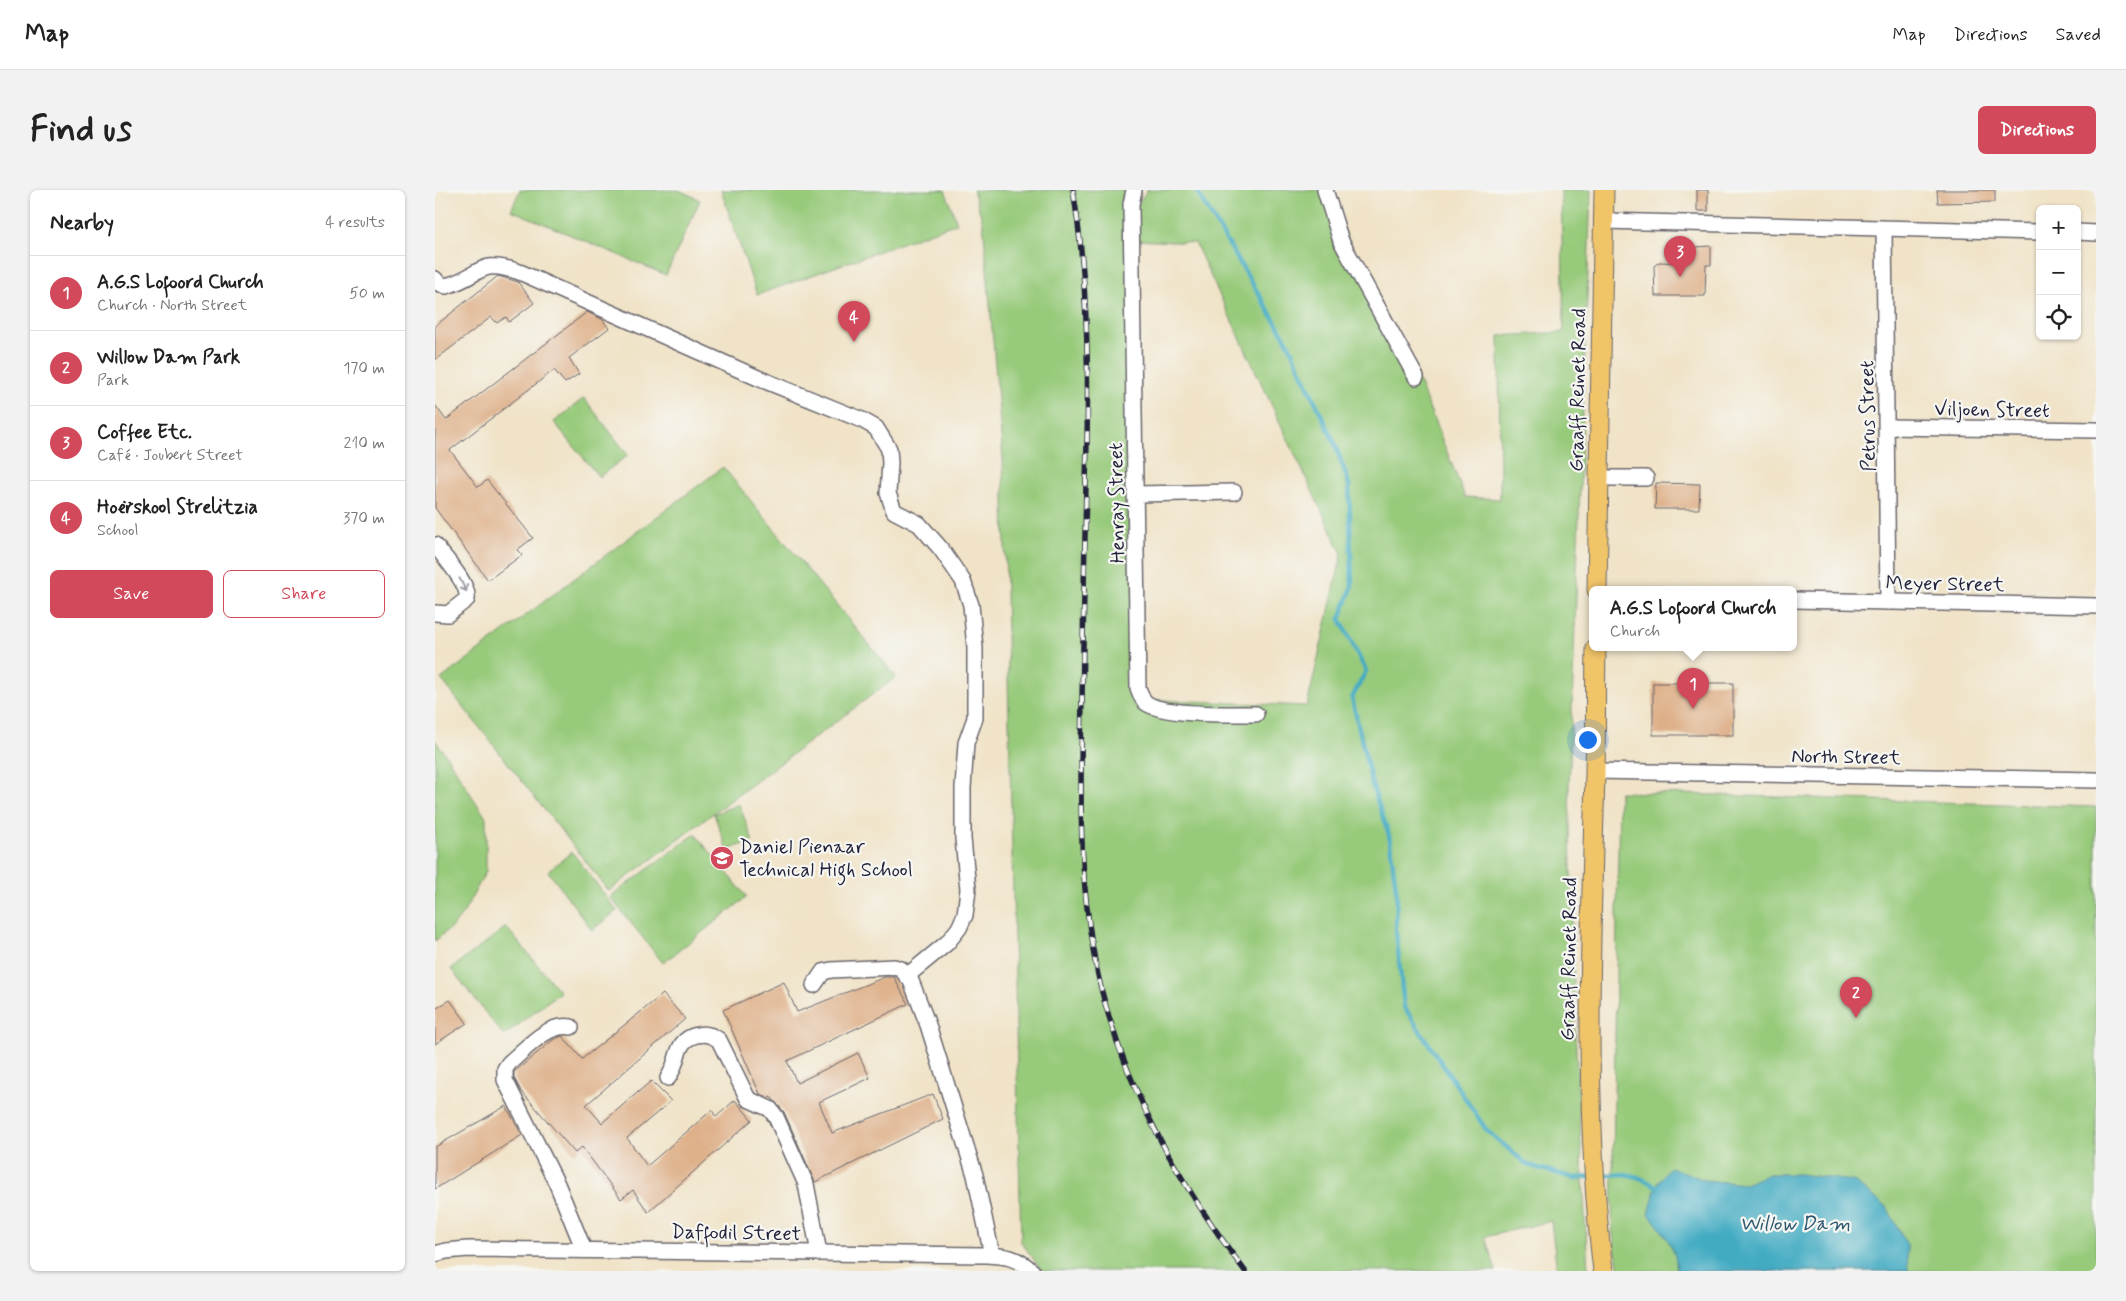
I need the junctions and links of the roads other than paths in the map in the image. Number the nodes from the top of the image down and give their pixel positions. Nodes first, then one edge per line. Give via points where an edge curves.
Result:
1 (1134, 190) edge
2 (1325, 190) edge
3 (1604, 190) edge
4 (1603, 222) junction
5 (1884, 229) junction
6 (2036, 232) edge
7 (2081, 232) edge
8 (2096, 233) edge
9 (435, 279) edge
10 (1416, 378) dead end
11 (1887, 427) junction
12 (2096, 430) edge
13 (1599, 478) junction
14 (1646, 478) dead end
15 (1234, 492) dead end
16 (1137, 494) junction
17 (435, 545) edge
18 (1597, 586) edge
19 (1797, 600) edge
20 (1888, 602) junction
21 (2096, 606) edge
22 (435, 613) edge
23 (1596, 651) edge
24 (1256, 714) dead end
25 (1595, 771) junction
26 (2096, 780) edge
27 (907, 976) junction
28 (814, 985) dead end
29 (571, 1027) dead end
30 (668, 1078) dead end
31 (584, 1250) junction
32 (819, 1253) junction
33 (435, 1254) edge
34 (992, 1255) junction
35 (1032, 1271) edge
36 (1603, 1271) edge

1 - 16 street, Henray Street via 1131,204
2 - 10 street via 1341,241
3 - 4 main road, Graaff Reinet Road
4 - 5 street
4 - 13 main road, Graaff Reinet Road
5 - 6 street
5 - 11 street, Petrus Street
7 - 8 street
9 - 27 street via 446,286 491,266 503,266 862,420 884,439 889,449 890,502 894,511 919,524 963,581 971,605 975,648 975,718 966,743 963,788 963,839 968,889 965,915 947,942
11 - 12 street, Viljoen Street
11 - 20 street, Petrus Street
13 - 14 street
13 - 18 main road, Graaff Reinet Road
15 - 16 street
16 - 24 street, Henray Street via 1139,692 1145,701 1160,709
17 -> 22 street via 468,595 447,614
19 - 20 street, Meyer Street
20 - 21 street, Meyer Street
23 - 25 main road, Graaff Reinet Road
25 - 26 street, North Street
25 - 36 main road, Graaff Reinet Road via 1589,1018 1594,1185
27 - 28 street via 894,967 837,969 823,972
27 - 34 street via 928,1025 975,1175
29 - 31 street via 560,1025 543,1034 509,1063 505,1069 505,1080 557,1184
30 - 32 street via 675,1069 685,1040 702,1034 719,1040 748,1099 776,1117 806,1184
31 - 32 street, Daffodil Street
31 - 33 street, Daffodil Street via 468,1249
32 - 34 street, Daffodil Street
34 - 35 street, Daffodil Street via 1010,1256

